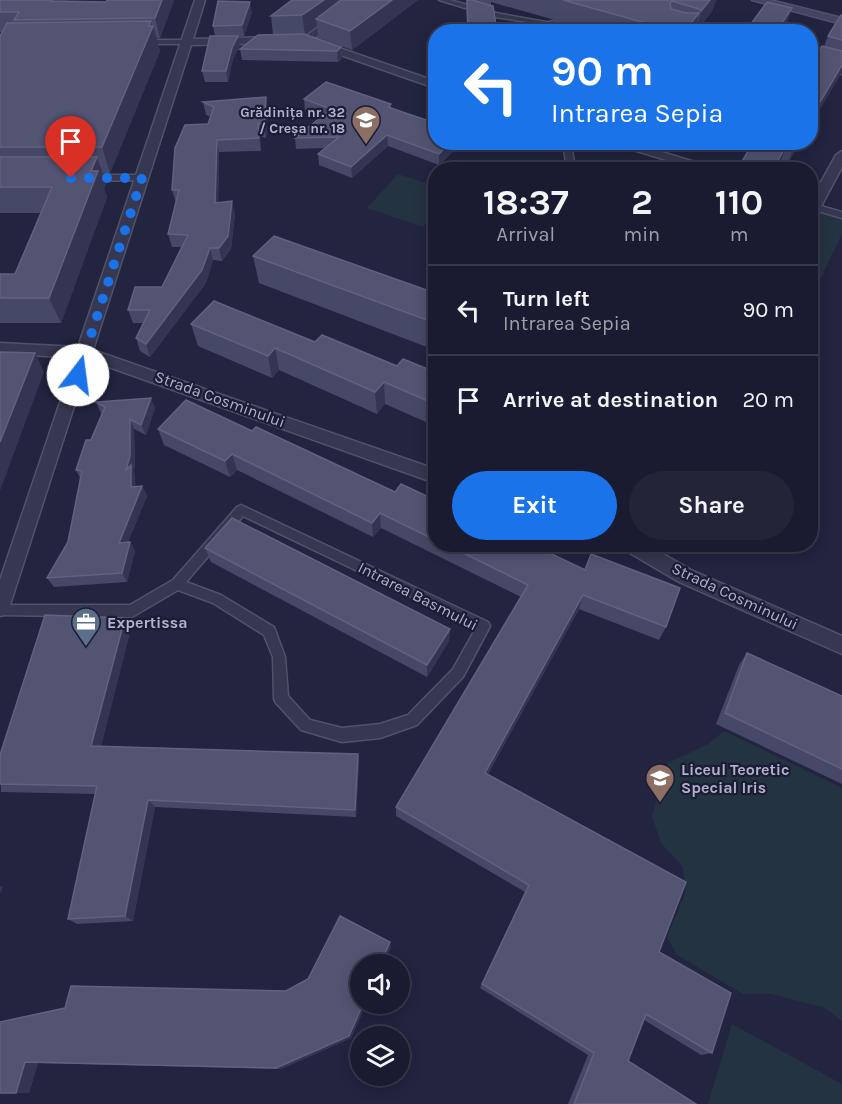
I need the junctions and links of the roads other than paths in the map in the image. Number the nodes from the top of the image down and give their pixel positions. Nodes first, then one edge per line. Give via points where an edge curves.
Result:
1 (200, 0) edge
2 (442, 0) edge
3 (757, 0) edge
4 (333, 20) edge
5 (842, 21) edge
6 (553, 24) edge
7 (296, 40) junction
8 (129, 42) edge
9 (186, 42) junction
10 (818, 65) edge
11 (842, 72) edge
12 (428, 83) edge
13 (642, 150) edge
14 (842, 155) edge
15 (686, 162) edge
16 (83, 178) edge
17 (142, 178) junction
18 (818, 195) edge
19 (818, 205) edge
20 (842, 215) edge
21 (0, 348) edge
22 (84, 353) junction
23 (428, 474) edge
24 (643, 552) edge
25 (7, 564) edge
26 (177, 584) junction
27 (0, 609) edge
28 (842, 645) edge

1 - 9 street
2 - 6 lane via 495,15
3 - 5 main road
4 - 7 lane
7 - 9 street
7 - 12 street
8 - 9 lane
9 - 17 street
10 - 11 lane
13 - 15 street
14 - 18 street
16 - 17 lane
17 - 22 street
19 - 20 lane
21 - 22 street, Strada Cosminului
22 - 23 street, Strada Cosminului
22 - 25 street
24 - 28 street, Strada Cosminului via 685,576
25 - 27 street
26 - 26 lane, Intrarea Basmului via 242,510 484,626 458,673 412,720 380,731 342,735 306,725 280,699 279,657 269,631 217,599
26 - 27 lane, Intrarea Basmului via 132,610

